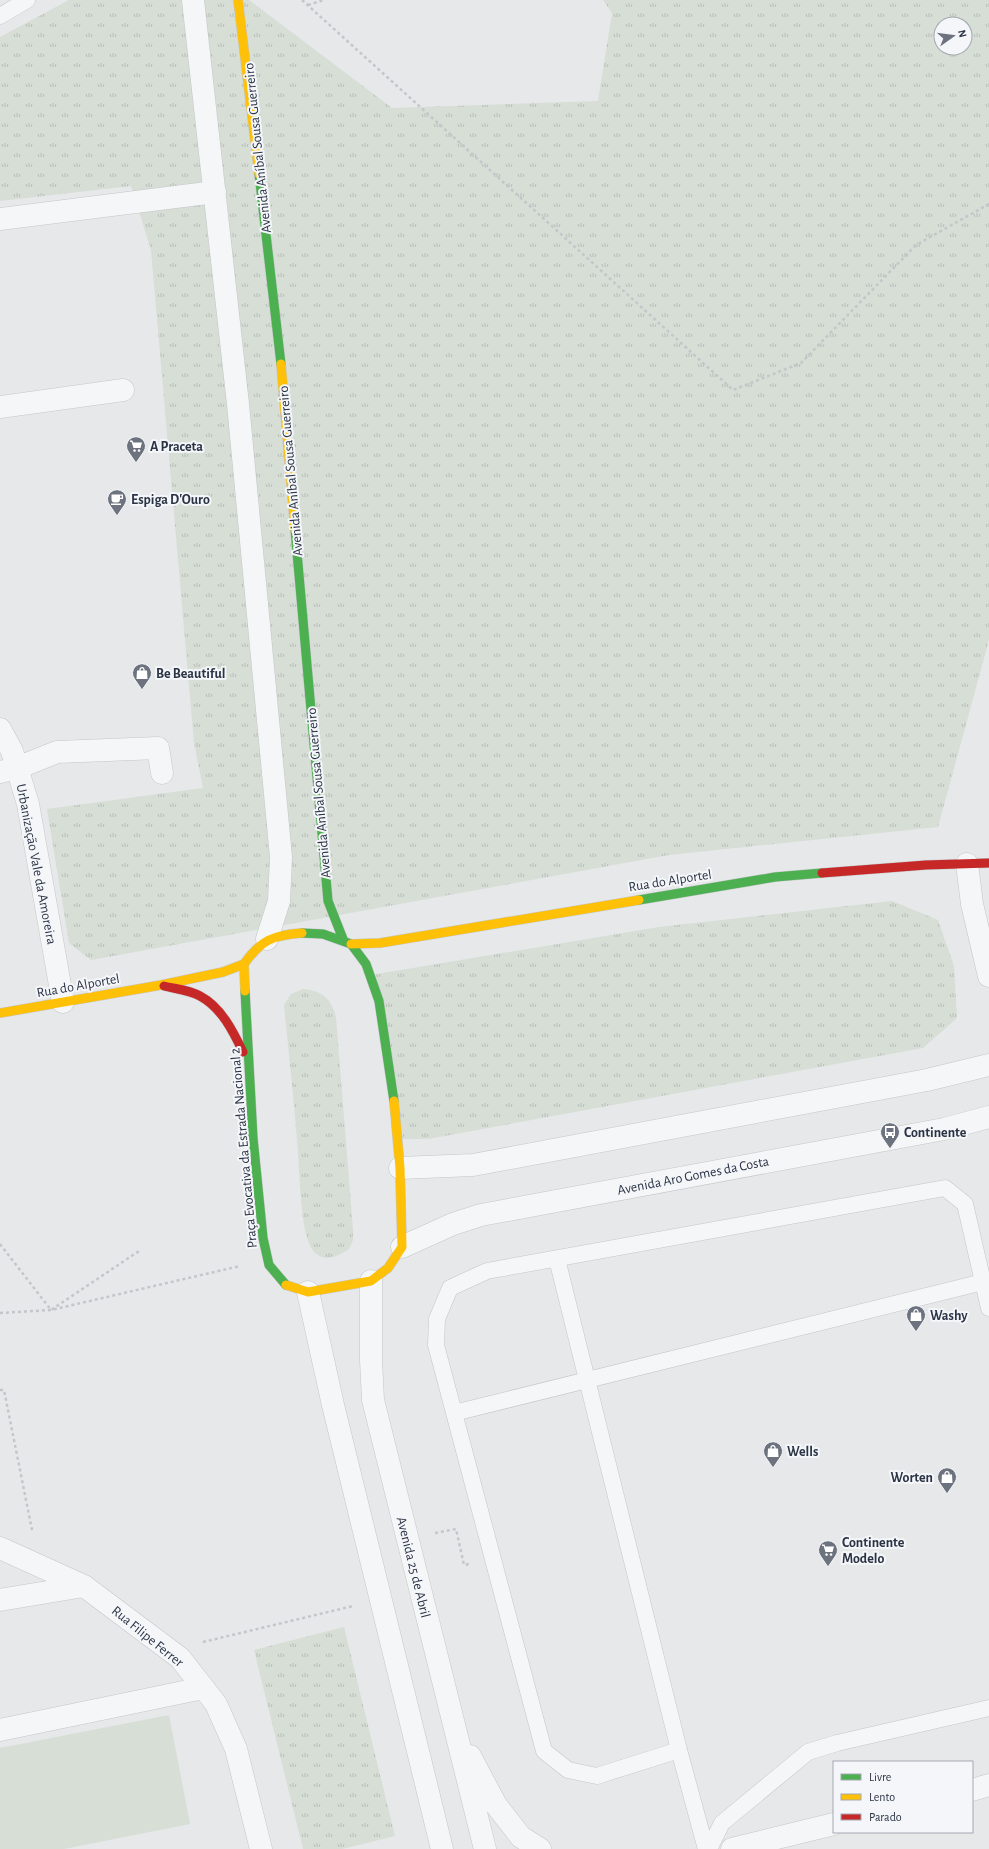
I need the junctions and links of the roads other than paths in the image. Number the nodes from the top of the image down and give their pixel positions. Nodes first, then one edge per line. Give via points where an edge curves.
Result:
1 (26, 0) edge
2 (193, 0) edge
3 (238, 0) edge
4 (0, 16) edge
5 (215, 192) junction
6 (0, 219) edge
7 (123, 390) dead end
8 (0, 407) edge
9 (0, 729) edge
10 (8, 770) edge
11 (162, 773) dead end
12 (989, 863) edge
13 (967, 864) junction
14 (267, 940) junction
15 (347, 942) junction
16 (380, 944) junction
17 (244, 964) junction
18 (366, 964) junction
19 (989, 976) edge
20 (161, 985) junction
21 (63, 1002) junction
22 (0, 1013) edge
23 (247, 1060) junction
24 (989, 1065) edge
25 (989, 1117) edge
26 (400, 1168) junction
27 (402, 1247) junction
28 (557, 1259) junction
29 (371, 1281) junction
30 (986, 1282) edge
31 (308, 1292) junction
32 (989, 1308) edge
33 (587, 1380) junction
34 (454, 1413) junction
35 (0, 1548) edge
36 (84, 1586) junction
37 (0, 1600) edge
38 (203, 1688) junction
39 (989, 1708) edge
40 (0, 1730) edge
41 (455, 1730) junction
42 (679, 1750) junction
43 (989, 1785) edge
44 (973, 1790) edge
45 (833, 1824) edge
46 (261, 1849) edge
47 (442, 1849) edge
48 (485, 1849) edge
49 (540, 1849) edge
50 (706, 1849) edge
51 (709, 1849) edge
52 (732, 1849) edge

1 - 4 lane
2 - 5 street
3 - 15 main road, Avenida Aníbal Sousa Guerreiro via 279,344 328,901
5 - 6 street
5 - 14 street via 281,857 279,902
7 - 8 street
9 - 10 street, Urbanização Vale da Amoreira via 12,752
10 - 11 street via 57,752 158,748
10 - 21 street, Urbanização Vale da Amoreira via 28,804
12 - 13 main road, Rua do Alportel
13 - 16 main road, Rua do Alportel via 775,877
13 - 19 street via 972,904
14 - 15 main road via 282,934 302,933 323,934
14 - 17 main road via 255,947
15 - 16 main road, Rua do Alportel
15 - 18 main road
16 - 18 main road
17 - 20 main road, Rua do Alportel via 223,972
17 - 23 main road, Praça Evocativa da Estrada Nacional 2
18 - 26 main road via 379,1001
20 - 21 main road, Rua do Alportel
20 - 23 main road, Rua do Alportel via 199,996 214,1007 232,1027
21 - 22 main road, Rua do Alportel
23 - 31 main road, Praça Evocativa da Estrada Nacional 2 via 263,1238 268,1265 286,1285
24 - 26 street via 927,1080 473,1165
25 - 27 street, Avenida Aro Gomes da Costa via 944,1129 481,1215 452,1224
26 - 27 main road
27 - 29 main road, Praça Evocativa da Estrada Nacional 2 via 388,1268
28 - 30 lane via 945,1188 965,1204
28 - 33 lane
28 - 34 lane via 487,1271 450,1288 437,1319 436,1345
29 - 31 main road, Praça Evocativa da Estrada Nacional 2
29 - 41 street, Avenida 25 de Abril via 373,1400
30 - 32 lane
30 - 33 lane
31 - 47 street
33 - 34 lane
33 - 42 lane
34 - 42 lane via 544,1751 568,1770 597,1776
35 - 36 street, Rua Filipe Ferrer
36 - 37 street
36 - 38 street, Rua Filipe Ferrer via 180,1658
38 - 40 street
38 - 46 street, Rua Filipe Ferrer via 216,1704 236,1749
39 - 51 lane via 808,1752 722,1823
41 - 48 street, Avenida 25 de Abril
41 - 49 street via 496,1805 521,1838
42 - 50 lane
43 - 44 street
45 - 52 street

